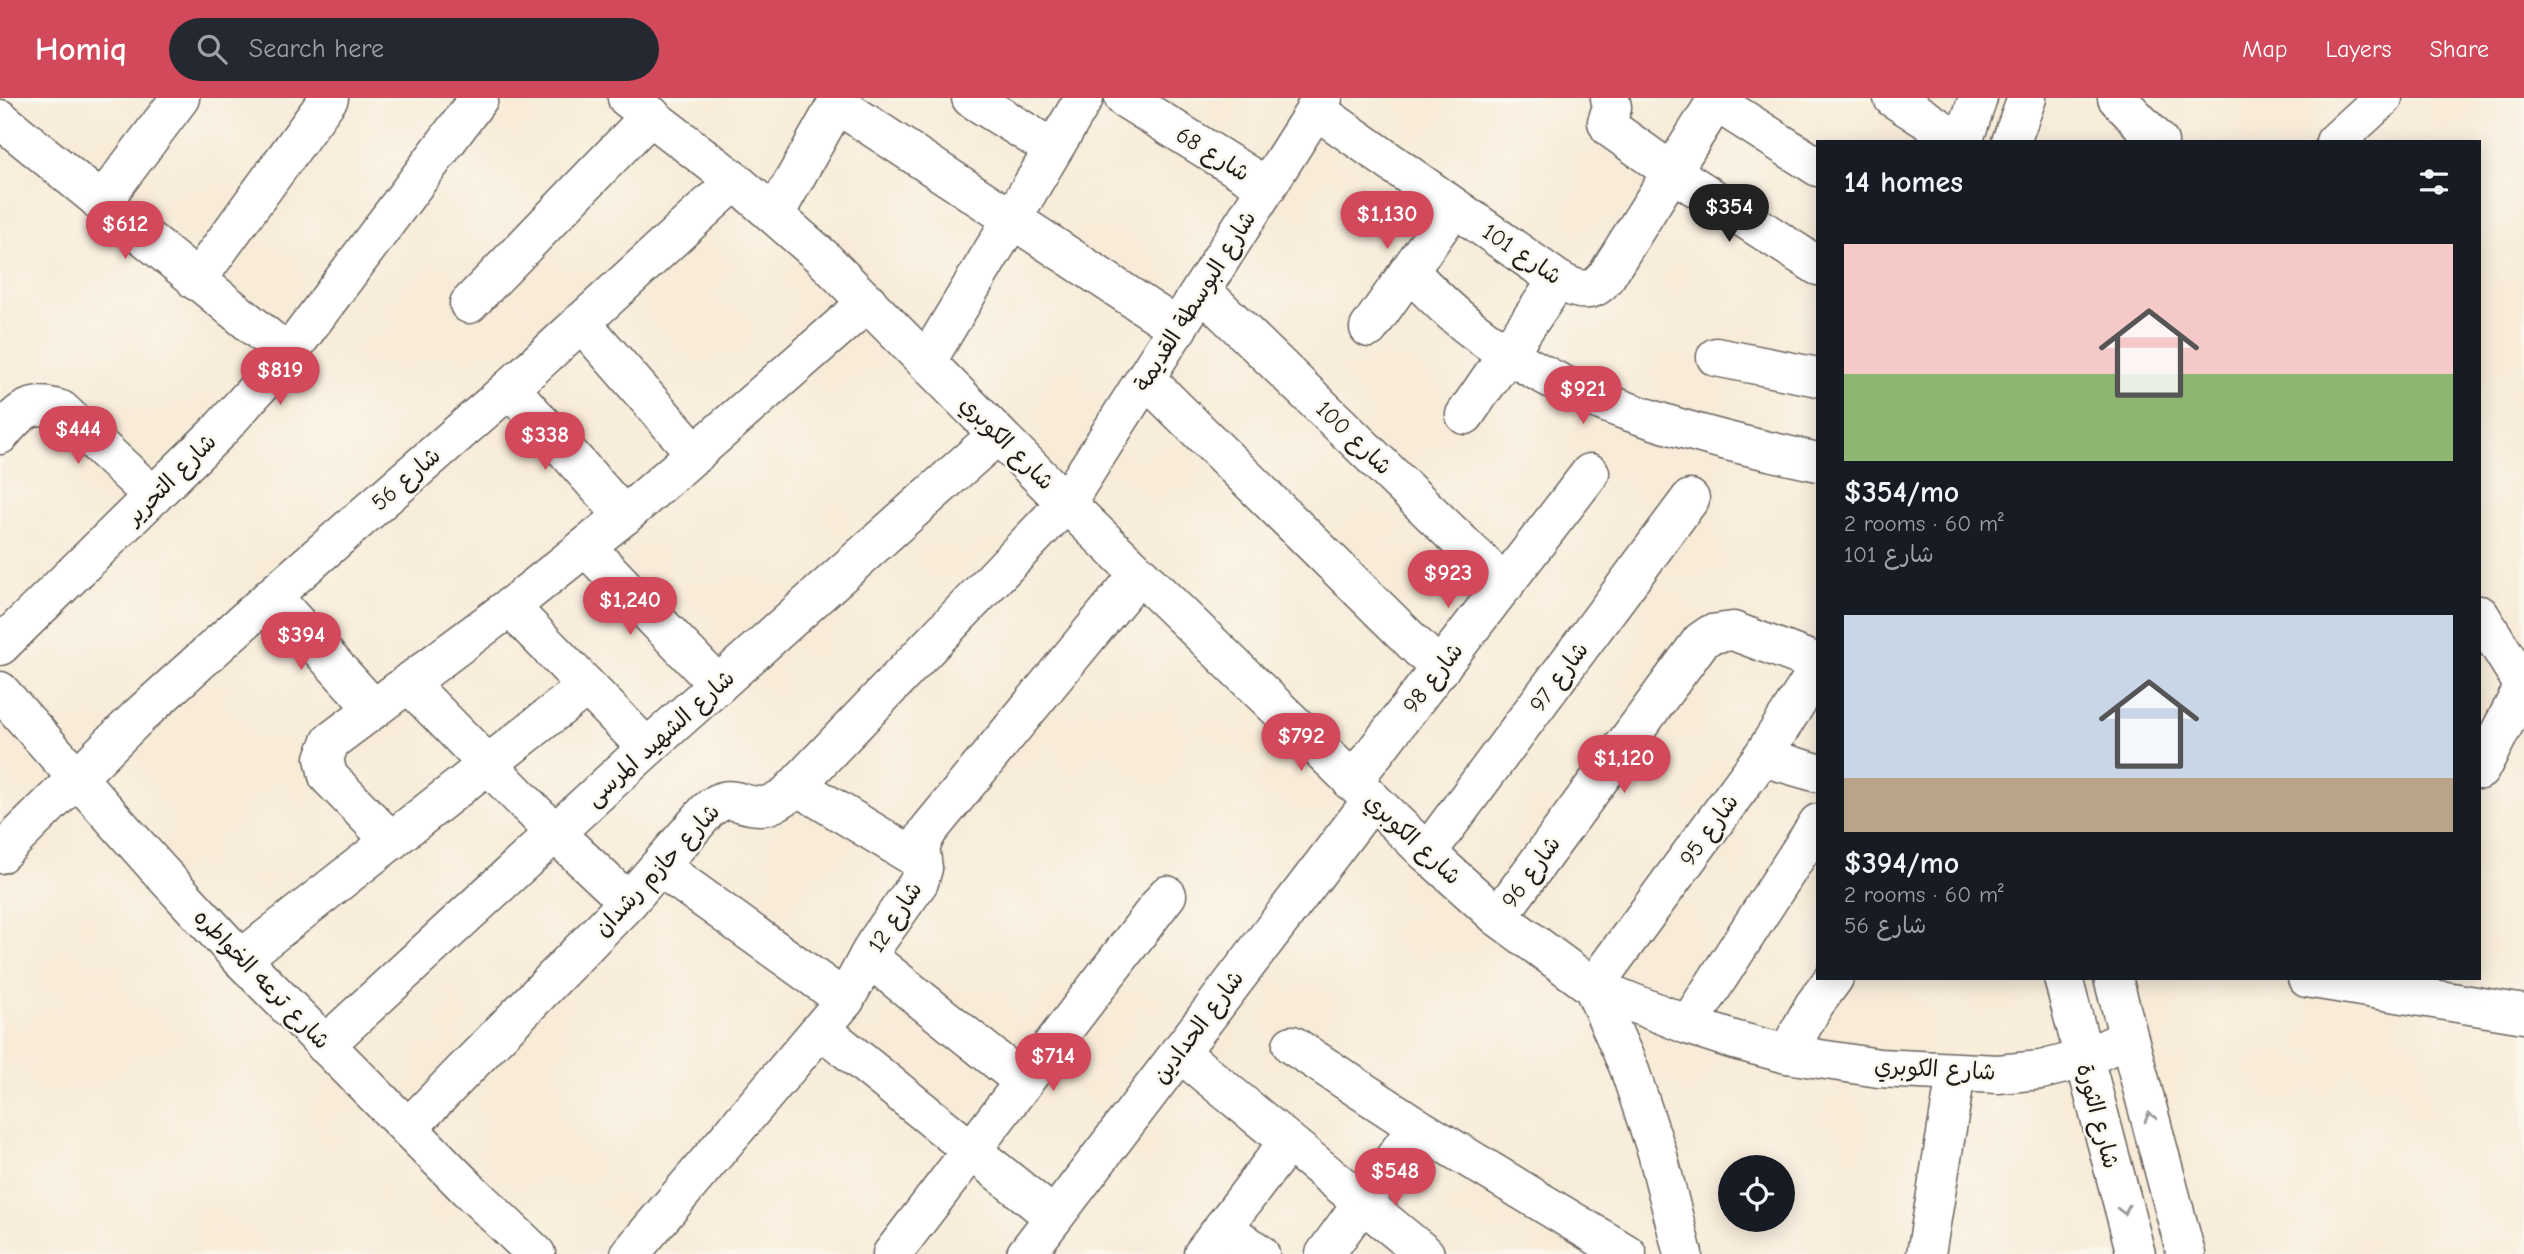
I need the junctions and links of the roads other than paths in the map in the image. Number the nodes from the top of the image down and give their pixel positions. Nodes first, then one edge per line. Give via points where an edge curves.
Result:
1 (180, 98) edge
2 (329, 98) edge
3 (479, 98) edge
4 (971, 98) edge
5 (1084, 98) edge
6 (1124, 98) edge
7 (1610, 98) edge
8 (1893, 98) edge
9 (1979, 98) edge
10 (2027, 98) edge
11 (2117, 98) edge
12 (2383, 98) edge
13 (1717, 100) edge
14 (838, 101) edge
15 (1319, 104) edge
16 (639, 107) edge
17 (0, 119) edge
18 (1959, 140) edge
19 (1963, 140) edge
20 (2012, 140) edge
21 (2157, 140) edge
22 (2337, 140) edge
23 (1053, 149) junction
24 (1816, 166) edge
25 (1672, 172) junction
26 (735, 181) junction
27 (1267, 187) junction
28 (101, 203) junction
29 (1454, 207) junction
30 (775, 214) junction
31 (1012, 218) junction
32 (1816, 266) edge
33 (1409, 271) junction
34 (1558, 279) junction
35 (196, 281) junction
36 (1202, 291) junction
37 (868, 302) junction
38 (469, 304) dead end
39 (581, 322) junction
40 (1178, 328) junction
41 (1369, 328) dead end
42 (1507, 354) junction
43 (288, 355) junction
44 (1716, 357) dead end
45 (927, 360) junction
46 (1816, 377) edge
47 (1146, 379) junction
48 (510, 388) junction
49 (1465, 415) dead end
50 (0, 435) edge
51 (997, 435) junction
52 (696, 454) junction
53 (1816, 462) edge
54 (1590, 473) dead end
55 (153, 496) junction
56 (1690, 499) dead end
57 (1066, 503) junction
58 (624, 516) junction
59 (586, 547) junction
60 (1139, 574) junction
61 (1505, 585) junction
62 (272, 596) junction
63 (510, 607) junction
64 (2481, 617) edge
65 (0, 646) edge
66 (1816, 662) edge
67 (1440, 669) junction
68 (1816, 672) edge
69 (408, 683) junction
70 (718, 685) junction
71 (2524, 686) edge
72 (586, 687) junction
73 (0, 691) edge
74 (374, 709) junction
75 (647, 748) junction
76 (1762, 757) junction
77 (487, 765) junction
78 (2481, 768) edge
79 (1816, 772) edge
80 (78, 777) junction
81 (797, 786) junction
82 (1362, 791) junction
83 (1816, 826) edge
84 (555, 833) junction
85 (391, 841) junction
86 (1427, 853) junction
87 (0, 854) edge
88 (921, 861) junction
89 (660, 867) junction
90 (1167, 895) dead end
91 (628, 902) junction
92 (1498, 917) junction
93 (868, 957) junction
94 (241, 959) junction
95 (1833, 980) edge
96 (2063, 980) edge
97 (2114, 980) edge
98 (2331, 980) edge
99 (2369, 983) edge
100 (1593, 987) junction
101 (845, 1000) junction
102 (2524, 1014) edge
103 (1688, 1025) junction
104 (821, 1029) junction
105 (2128, 1038) junction
106 (325, 1045) junction
107 (1292, 1045) dead end
108 (1179, 1052) junction
109 (1787, 1054) junction
110 (2083, 1059) junction
111 (1956, 1074) junction
112 (1024, 1082) junction
113 (1417, 1127) junction
114 (408, 1128) junction
115 (1288, 1142) junction
116 (971, 1150) junction
117 (1362, 1204) junction
118 (1054, 1217) junction
119 (1213, 1241) edge
120 (536, 1254) edge
121 (630, 1254) edge
122 (892, 1254) edge
123 (1026, 1254) edge
124 (1260, 1254) edge
125 (1325, 1254) edge
126 (1425, 1254) edge
127 (1627, 1254) edge
128 (1685, 1254) edge
129 (1926, 1254) edge
130 (2136, 1254) edge
131 (2186, 1254) edge

1 - 28 street
2 - 35 street
3 - 43 street, شارع التحرير
4 - 23 street
5 - 23 street
6 - 27 street, شارع 68
7 - 25 street via 1610,128
8 - 18 street
9 - 19 street
10 - 20 street
11 - 21 street
12 - 22 street
13 - 24 street
13 - 25 street
14 - 30 street
14 - 31 street
15 - 27 street, شارع البوسطة القديمة
15 - 29 street, شارع 101
16 - 26 street, شارع الكوبري
16 - 38 street
17 - 28 street
23 - 31 street
25 - 32 street
25 - 34 street, شارع 101 via 1607,275 1594,288 1577,290
26 - 30 street, شارع الكوبري
26 - 39 street, شارع 56
27 - 36 street, شارع البوسطة القديمة
28 - 35 street
29 - 33 street
29 - 34 street, شارع 101
30 - 37 street, شارع الكوبري
31 - 40 street
31 - 45 street
33 - 41 street
33 - 42 street via 1472,330
34 - 42 street
35 - 43 street
36 - 40 street, شارع البوسطة القديمة
36 - 61 street, شارع 100
37 - 45 street, شارع الكوبري
37 - 52 street
39 - 48 street, شارع 56
39 - 52 street
40 - 47 street, شارع البوسطة القديمة
42 - 49 street
42 - 53 street via 1597,399 1719,440
43 - 55 street, شارع التحرير
44 - 46 street
45 - 51 street, شارع الكوبري
47 - 57 street, شارع البوسطة القديمة
47 - 67 street
48 - 58 street
48 - 62 street, شارع 56
50 - 55 street via 19,412 32,406 61,410
51 - 57 street, شارع الكوبري
51 - 70 street, شارع الشهيد المرسى
52 - 58 street
54 - 61 street, شارع 98
55 - 65 street, شارع التحرير
56 - 86 street, شارع 97
57 - 60 street, شارع الكوبري
57 - 81 street, شارع حازم رشدان
58 - 59 street
59 - 63 street
59 - 70 street
60 - 82 street, شارع الكوبري
60 - 88 street, شارع 12 via 928,831 920,846
61 - 67 street, شارع 98
62 - 74 street
62 - 80 street, شارع 56
63 - 69 street
63 - 72 street
64 - 71 street
66 - 92 street, شارع 96 via 1744,634 1711,634 1694,650
67 - 82 street, شارع 98
68 - 76 street, شارع 95
69 - 74 street
69 - 77 street
70 - 75 street, شارع الشهيد المرسى
71 - 78 street
72 - 75 street
72 - 77 street
73 - 80 street, شارع ترعه الخواطره
74 - 85 street via 331,741 324,767
75 - 84 street, شارع الشهيد المرسى
76 - 79 street
76 - 100 street, شارع 95
77 - 84 street
77 - 85 street
80 - 87 street, شارع 56
80 - 94 street, شارع ترعه الخواطره
81 - 88 street
81 - 89 street, شارع حازم رشدان via 762,807 731,799 715,804
82 - 86 street, شارع الكوبري
82 - 108 street, شارع الحدادين
83 - 103 street
84 - 91 street
84 - 106 street, شارع الشهيد المرسى
85 - 94 street
86 - 92 street, شارع الكوبري
88 - 93 street, شارع 12 via 919,882
89 - 91 street, شارع حازم رشدان
89 - 101 street
90 - 112 street
91 - 114 street, شارع حازم رشدان
92 - 100 street, شارع الكوبري
93 - 101 street, شارع 12
93 - 112 street
94 - 106 street, شارع ترعه الخواطره
95 - 109 street
96 - 110 street, شارع الثورة
97 - 105 street
98 - 99 street
99 - 102 street
100 - 103 street, شارع الكوبري
100 - 128 street via 1637,1092
101 - 104 street, شارع 12
103 - 109 street, شارع الكوبري
104 - 116 street
104 - 121 street, شارع 12
105 - 110 street, شارع الكوبري
131 -> 105 street
106 - 114 street, شارع ترعه الخواطره
107 - 113 street
108 - 115 street
108 - 118 street, شارع الحدادين
109 - 111 street, شارع الكوبري
110 - 111 street, شارع الكوبري via 2041,1070
110 -> 130 street, شارع الثورة
111 - 129 street
112 - 116 street
113 - 117 street
113 - 127 street
114 - 120 street, شارع ترعه الخواطره
115 - 117 street
115 - 119 street
116 - 118 street
116 - 122 street
117 - 125 street
117 - 126 street
118 - 123 street, شارع الحدادين
119 - 124 street

